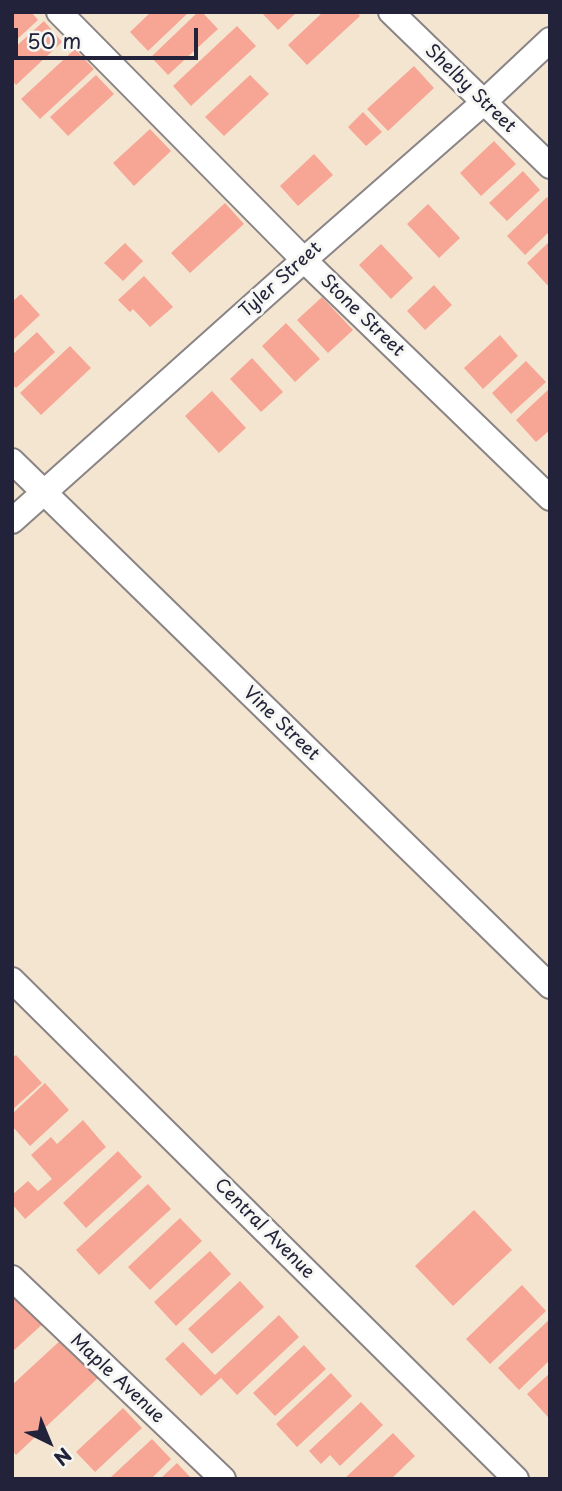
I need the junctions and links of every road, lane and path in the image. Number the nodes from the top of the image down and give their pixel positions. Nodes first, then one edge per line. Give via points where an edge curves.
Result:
1 (59, 12) edge
2 (391, 12) edge
3 (550, 40) edge
4 (483, 103) junction
5 (550, 166) edge
6 (304, 260) junction
7 (12, 461) edge
8 (44, 493) junction
9 (550, 498) edge
10 (12, 521) edge
11 (12, 980) edge
12 (550, 986) edge
13 (12, 1278) edge
14 (223, 1479) edge
15 (516, 1479) edge

1 - 6 street, Stone Street
2 - 4 street, Shelby Street
3 - 4 street, Tyler Street
4 - 5 street, Shelby Street
4 - 6 street, Tyler Street
6 - 8 street, Tyler Street
6 - 9 street, Stone Street
7 - 8 street, Vine Street
8 - 10 street, Tyler Street
8 - 12 street, Vine Street
11 - 15 street, Central Avenue
13 - 14 street, Maple Avenue

